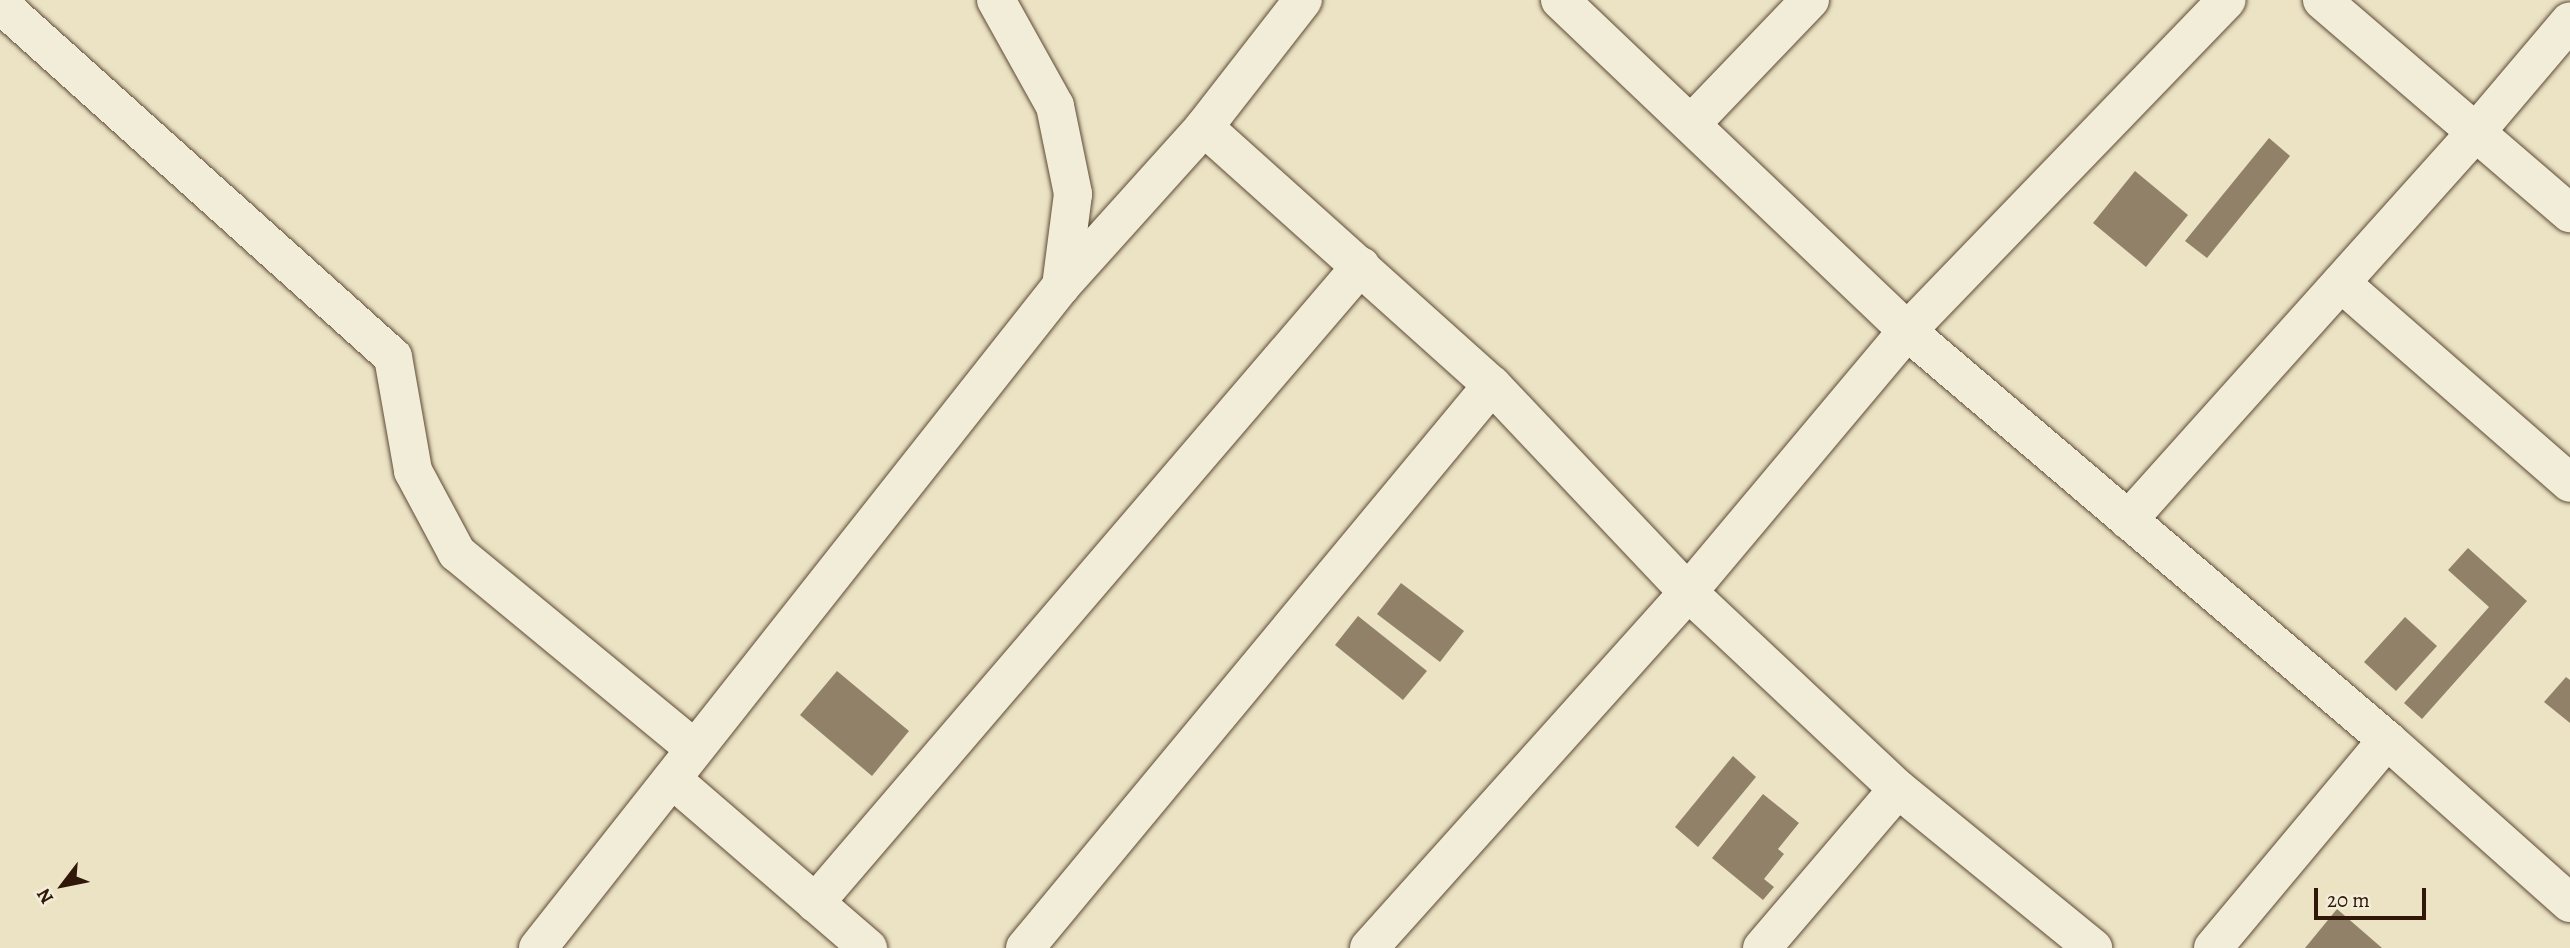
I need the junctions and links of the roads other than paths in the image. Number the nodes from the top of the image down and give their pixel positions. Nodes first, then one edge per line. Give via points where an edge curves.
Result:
1 (996, 0) edge
2 (1303, 0) edge
3 (1560, 0) edge
4 (1810, 0) edge
5 (2227, 0) edge
6 (2322, 0) edge
7 (0, 4) edge
8 (2570, 21) edge
9 (1690, 124) junction
10 (1204, 127) junction
11 (2476, 132) junction
12 (2570, 213) edge
13 (1361, 266) junction
14 (2341, 282) junction
15 (1061, 286) junction
16 (1907, 331) junction
17 (1492, 385) junction
18 (2570, 483) edge
19 (2128, 520) junction
20 (1688, 592) junction
21 (2387, 740) junction
22 (695, 749) junction
23 (672, 779) junction
24 (1898, 789) junction
25 (815, 903) junction
26 (2570, 903) edge
27 (538, 948) edge
28 (868, 948) edge
29 (1025, 948) edge
30 (1369, 948) edge
31 (1762, 948) edge
32 (2093, 948) edge
33 (2213, 948) edge

1 - 15 street via 1055,106 1073,194
2 - 10 street
3 - 9 street
4 - 9 street
5 - 16 street
6 - 11 street
7 - 22 street via 393,357 413,471 457,553
8 - 11 street
9 - 16 street
10 - 13 street
10 - 15 street
11 - 12 street
11 - 14 street
13 - 17 street
13 - 25 street
14 - 18 street
14 - 19 street
15 - 22 street
16 - 19 street
16 - 20 street
17 - 20 street
17 - 29 street
19 - 21 street
20 - 24 street
20 - 30 street
21 - 26 street
21 - 33 street
22 - 23 street
23 - 25 street
23 - 27 street
24 - 31 street
24 - 32 street
25 - 28 street

